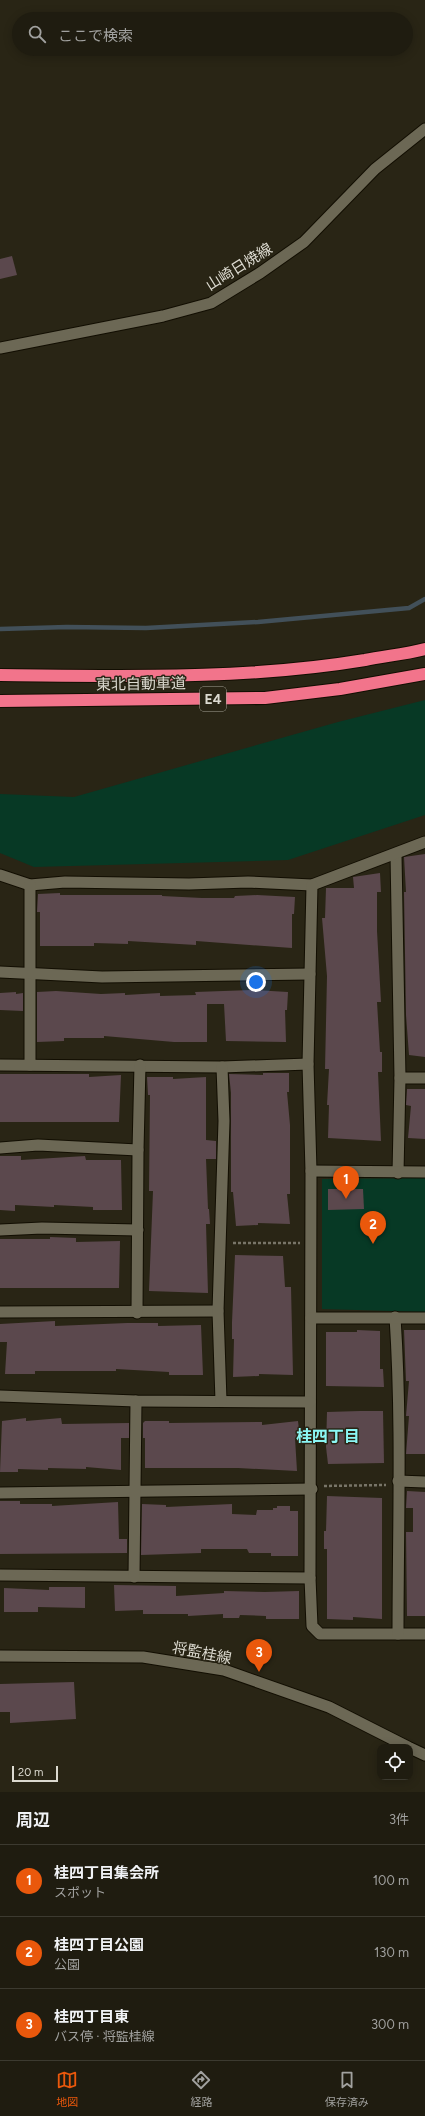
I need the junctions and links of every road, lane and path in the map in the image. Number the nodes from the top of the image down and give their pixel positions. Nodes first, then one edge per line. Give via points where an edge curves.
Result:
1 (425, 129) edge
2 (0, 348) edge
3 (425, 649) edge
4 (425, 674) edge
5 (0, 675) edge
6 (0, 701) edge
7 (425, 842) edge
8 (396, 855) junction
9 (0, 875) edge
10 (30, 885) junction
11 (312, 885) junction
12 (0, 972) edge
13 (29, 973) junction
14 (310, 974) junction
15 (30, 1064) junction
16 (308, 1064) junction
17 (0, 1065) edge
18 (140, 1065) junction
19 (222, 1067) junction
20 (400, 1078) junction
21 (425, 1078) edge
22 (0, 1148) edge
23 (138, 1150) junction
24 (311, 1171) junction
25 (425, 1172) edge
26 (398, 1173) junction
27 (0, 1230) edge
28 (138, 1230) junction
29 (220, 1243) junction
30 (311, 1243) junction
31 (218, 1311) junction
32 (0, 1312) edge
33 (138, 1313) junction
34 (395, 1317) junction
35 (311, 1318) junction
36 (425, 1318) edge
37 (0, 1396) edge
38 (136, 1401) junction
39 (221, 1401) junction
40 (310, 1402) junction
41 (398, 1482) junction
42 (425, 1482) edge
43 (312, 1489) junction
44 (0, 1493) edge
45 (134, 1493) junction
46 (0, 1574) edge
47 (134, 1577) junction
48 (310, 1578) junction
49 (398, 1634) junction
50 (425, 1634) edge
51 (0, 1656) edge
52 (403, 1744) edge
53 (413, 1749) edge
54 (425, 1755) edge

1 - 2 street, 山崎日焼線 via 375,169 304,242 211,303 163,316
3 - 5 highway, 東北自動車道 / E4 via 336,665 261,672 190,675
4 - 6 highway, 東北自動車道 / E4 via 340,689 266,698
7 - 8 street
8 - 11 street
8 - 20 street
9 - 10 street
10 - 11 street via 65,882 248,882
10 - 13 street
11 - 14 street
12 - 13 street
13 - 14 street via 102,977
13 - 15 street
14 - 16 street
15 - 17 street
15 - 18 street
16 - 19 street
16 - 24 street
18 - 19 street
18 - 23 street
19 - 29 street via 224,1121
20 - 21 street
20 - 26 street
22 - 23 street via 38,1145
23 - 28 street
24 - 26 street
24 - 30 street
25 - 26 street
27 - 28 street
28 - 33 street
29 - 30 path
29 - 31 street
30 - 35 street
31 - 33 street
31 - 39 street
32 - 33 street
34 - 35 street
34 - 36 street
34 - 41 street via 400,1387
35 - 40 street
37 - 38 street
38 - 39 street
38 - 45 street
39 - 40 street
40 - 43 street
41 - 42 street
41 - 43 path via 387,1485 326,1485
41 - 49 street
43 - 45 street
43 - 48 street
44 - 45 street
45 - 47 street
46 - 47 street
47 - 48 street
48 - 49 street via 312,1626 320,1634
49 - 50 street
51 - 52 street, 将監桂線 via 143,1658 224,1670 329,1707
53 - 54 street, 将監桂線

